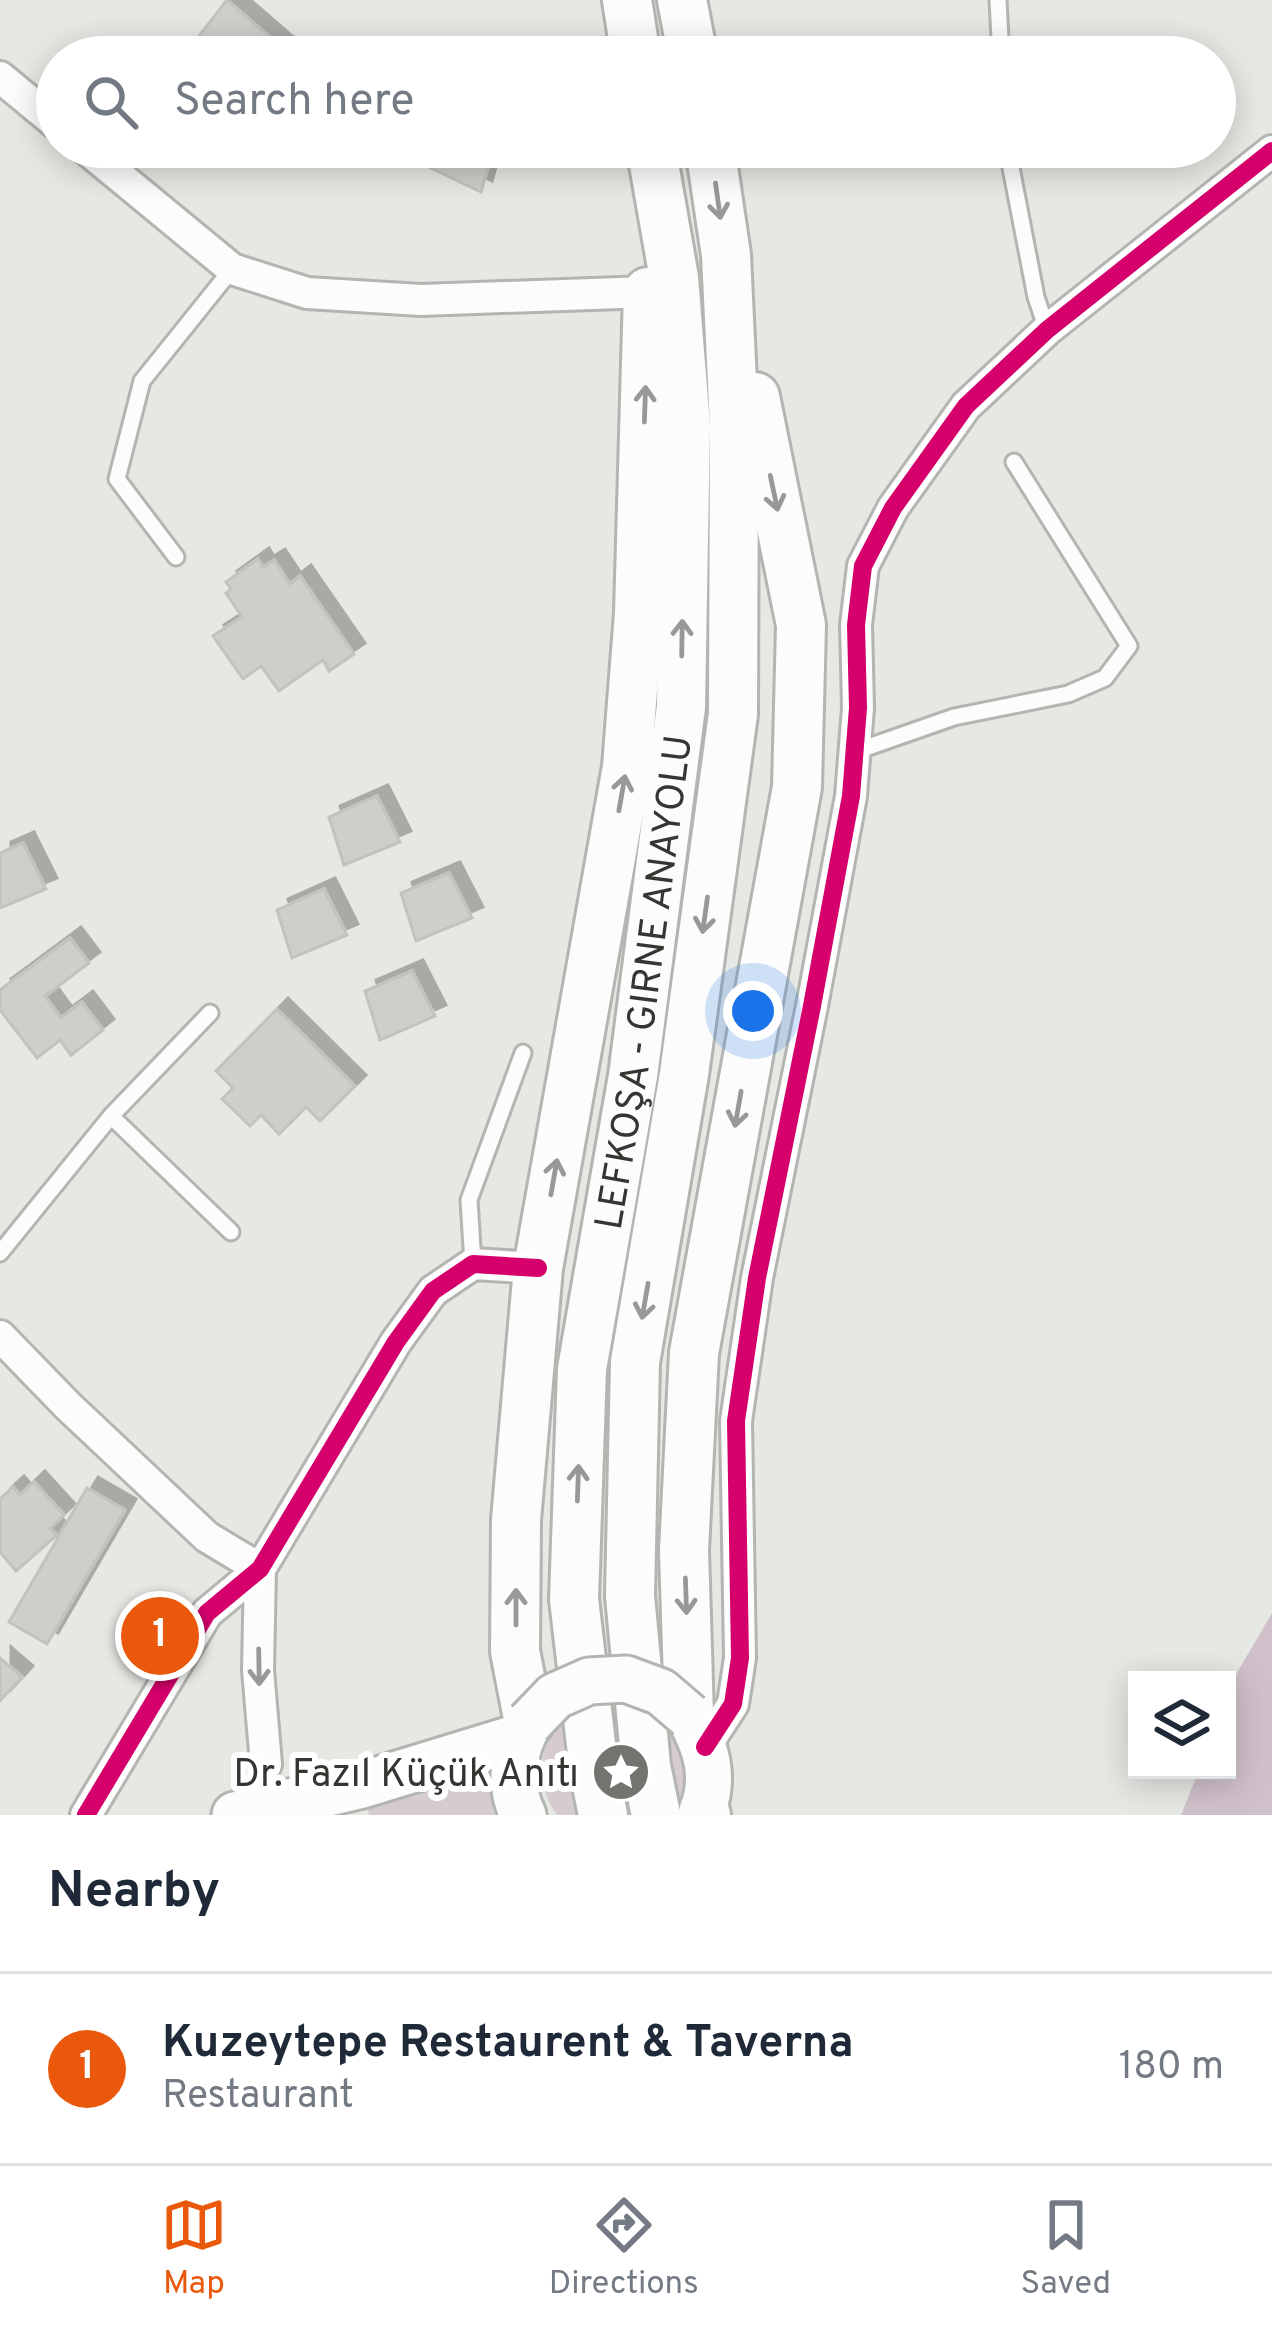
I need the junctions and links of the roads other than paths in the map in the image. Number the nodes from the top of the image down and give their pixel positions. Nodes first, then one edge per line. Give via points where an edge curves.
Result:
1 (627, 0) edge
2 (682, 0) edge
3 (998, 0) edge
4 (633, 36) edge
5 (689, 36) edge
6 (1000, 36) edge
7 (0, 77) edge
8 (36, 107) edge
9 (1272, 152) edge
10 (109, 168) edge
11 (653, 168) edge
12 (655, 168) edge
13 (713, 168) edge
14 (1011, 168) edge
15 (726, 254) junction
16 (232, 269) junction
17 (648, 292) junction
18 (1047, 330) junction
19 (1015, 462) dead end
20 (176, 557) dead end
21 (854, 752) junction
22 (210, 1012) dead end
23 (523, 1053) dead end
24 (111, 1116) junction
25 (231, 1232) dead end
26 (0, 1253) edge
27 (473, 1264) junction
28 (538, 1268) junction
29 (0, 1336) edge
30 (260, 1570) junction
31 (525, 1729) junction
32 (697, 1731) junction
33 (266, 1764) dead end
34 (704, 1813) edge
35 (86, 1815) edge
36 (235, 1815) edge
37 (523, 1815) edge
38 (603, 1815) edge
39 (656, 1815) edge

1 - 4 highway
2 - 5 highway
3 - 6 lane
7 - 8 street
9 - 18 street
10 - 16 street
11 - 17 highway
38 -> 12 highway, LEFKOŞA - GIRNE ANAYOLU via 574,1600 582,1369 633,1076 681,707 686,426
13 -> 15 highway, LEFKOŞA - GIRNE ANAYOLU
14 - 18 lane
15 -> 32 highway via 801,625 797,787 694,1353 684,1550
15 -> 39 highway, LEFKOŞA - GIRNE ANAYOLU via 733,714 635,1362 630,1596
16 - 17 street via 308,293 398,299
16 - 20 lane via 142,381 117,478
28 -> 17 highway via 627,767
18 - 21 street via 967,406 893,508 863,566
19 - 21 lane via 1129,646 1105,678 1068,694 954,716
21 - 32 street via 736,1421 740,1658 733,1704
22 - 24 lane
23 - 27 lane via 470,1200
24 - 25 lane
24 - 26 lane
27 - 28 street
27 - 30 street via 434,1291 396,1342
31 -> 28 highway via 515,1651 516,1520
29 - 30 street via 207,1537
30 -> 33 street
30 - 35 street via 207,1613
31 - 32 main road, bridge via 555,1696 589,1681 626,1679 661,1692
31 - 36 main road via 362,1785
31 - 37 main road via 513,1769
32 - 34 main road via 710,1779

